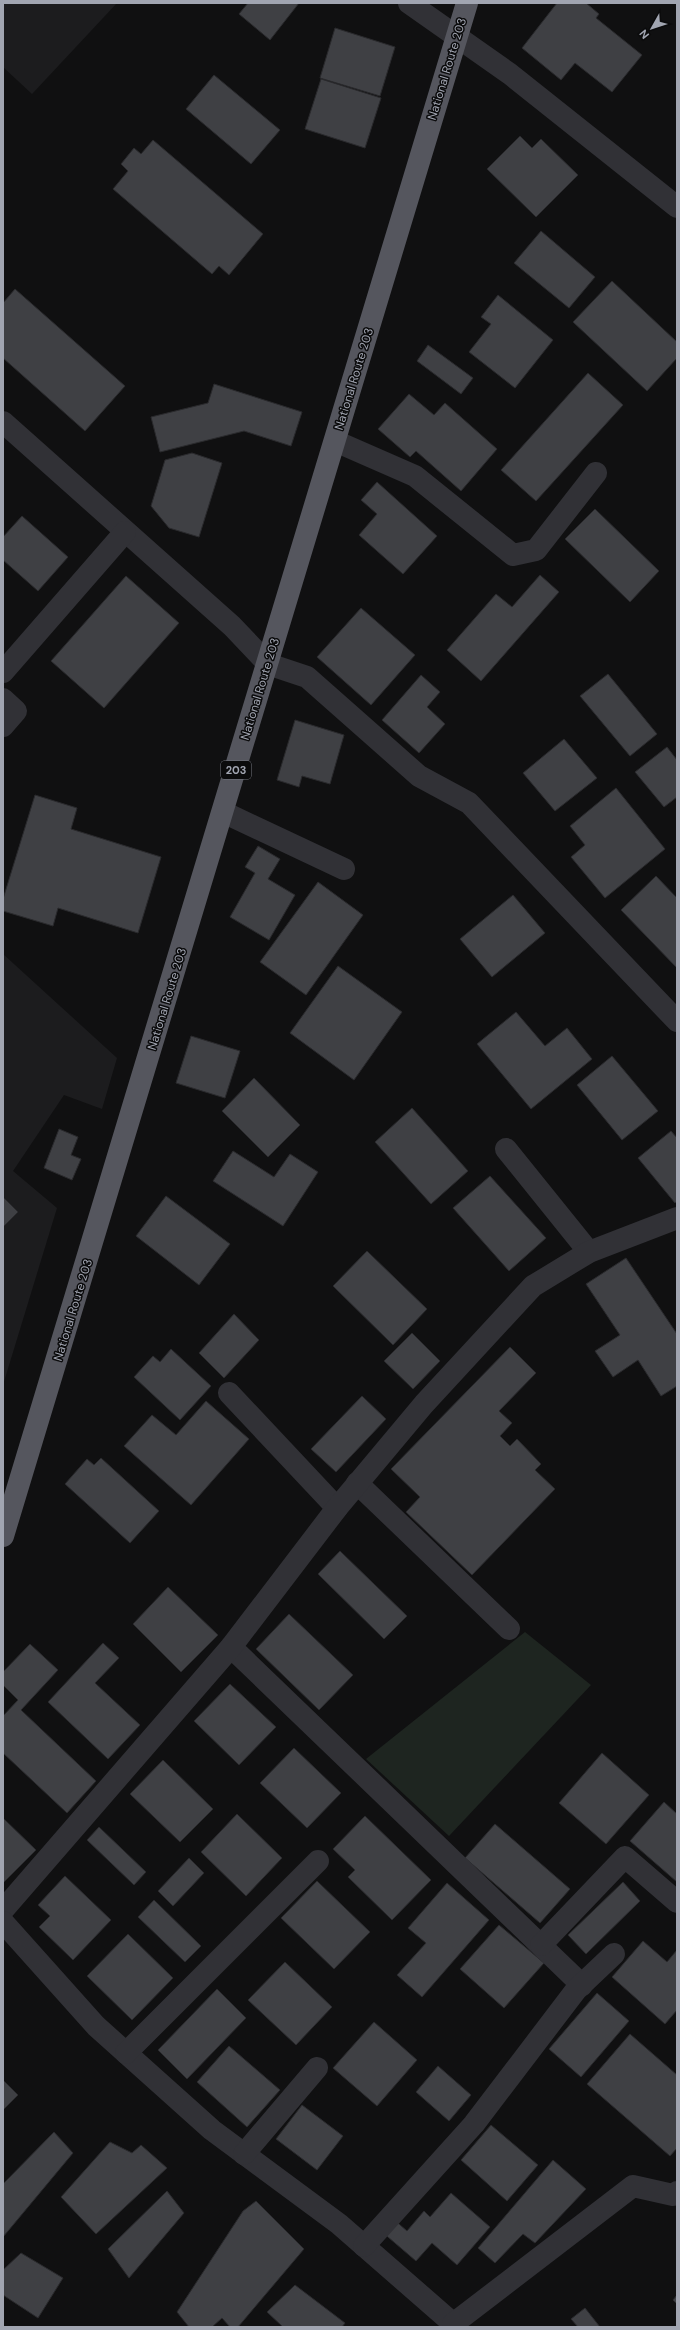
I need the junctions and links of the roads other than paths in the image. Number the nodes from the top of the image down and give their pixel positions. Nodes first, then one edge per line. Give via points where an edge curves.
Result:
1 (409, 3) edge
2 (467, 3) edge
3 (457, 37) junction
4 (677, 207) edge
5 (3, 422) edge
6 (335, 441) junction
7 (596, 473) dead end
8 (125, 532) junction
9 (268, 664) junction
10 (3, 672) edge
11 (3, 699) edge
12 (3, 726) edge
13 (223, 812) junction
14 (344, 869) dead end
15 (677, 1021) edge
16 (506, 1149) dead end
17 (677, 1218) edge
18 (589, 1252) junction
19 (229, 1393) dead end
20 (357, 1483) junction
21 (337, 1508) junction
22 (3, 1536) edge
23 (509, 1629) dead end
24 (231, 1647) junction
25 (318, 1861) dead end
26 (677, 1902) edge
27 (3, 1910) edge
28 (3, 1922) edge
29 (541, 1945) junction
30 (614, 1954) dead end
31 (582, 1984) junction
32 (126, 2053) junction
33 (318, 2068) dead end
34 (244, 2154) junction
35 (677, 2192) edge
36 (364, 2246) junction
37 (455, 2326) edge

1 - 3 street
2 - 3 highway, National Route 203 / 203
3 - 4 street via 510,74
3 - 6 highway, National Route 203 / 203
5 - 8 street
6 - 7 street via 415,476 513,555 536,550
6 - 9 highway, National Route 203 / 203
8 - 9 street via 232,626
8 - 10 street
9 - 13 highway, National Route 203 / 203
9 - 15 street via 307,677 419,776 468,803
11 - 12 street via 16,711
13 - 14 street
13 - 22 highway, National Route 203 / 203
16 - 18 street
17 - 18 street
18 - 20 street via 533,1286 424,1404
19 - 21 street
20 - 21 street
20 - 23 street
21 - 24 street
24 - 27 street
24 - 29 street
25 - 32 street
26 - 29 street via 625,1857
28 - 32 street via 96,2026
29 - 31 street
30 - 31 street
31 - 36 street via 474,2124
32 - 34 street via 212,2130
33 - 34 street
34 - 36 street
35 - 37 street via 673,2195 633,2186
36 - 37 street

